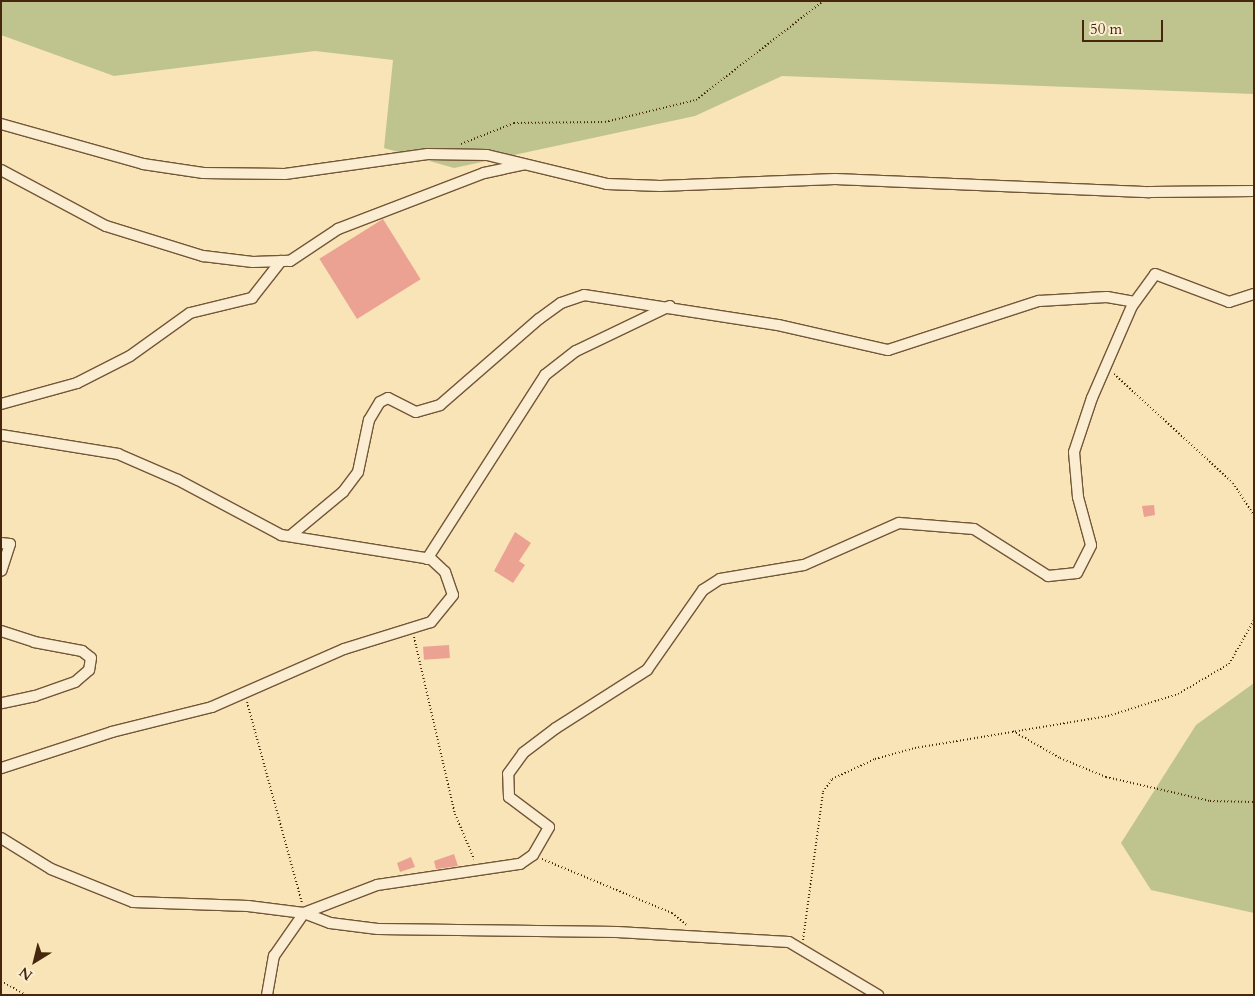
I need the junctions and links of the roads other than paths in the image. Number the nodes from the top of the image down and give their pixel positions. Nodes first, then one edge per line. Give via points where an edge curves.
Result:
1 (1, 124) edge
2 (526, 164) junction
3 (1, 170) edge
4 (1254, 191) edge
5 (281, 261) junction
6 (1254, 294) edge
7 (1135, 302) junction
8 (670, 306) junction
9 (1, 404) edge
10 (1, 435) edge
11 (290, 536) junction
12 (1, 543) edge
13 (427, 559) junction
14 (1, 571) edge
15 (1, 631) edge
16 (1, 703) edge
17 (1, 768) edge
18 (1, 838) edge
19 (304, 913) junction
20 (267, 995) edge
21 (878, 995) edge

1 - 2 street via 142,164 203,173 285,174 447,154 486,155
2 - 4 street via 607,184 660,186 835,179 1150,192
2 - 5 street via 484,174 338,229 290,261
3 - 5 street via 106,226 147,241 203,256 253,262
5 - 9 street via 252,298 190,313 130,356 77,383
6 - 7 street via 1230,302 1155,274
7 - 8 street via 1107,296 1039,301 888,350
7 - 19 street via 1105,367 1074,452 1078,497 1091,545 1076,573 1048,576 974,529 900,523 804,564 720,579 703,590 648,670 536,743 508,774 509,797 549,827 533,855 520,864 377,885
8 - 11 street via 584,295 561,302 440,405 416,412 388,398 380,402 369,420 358,472 343,492
8 - 13 street via 576,351 545,375
10 - 11 street via 118,454
11 - 13 street
12 - 14 street via 10,544
13 - 17 street via 445,572 453,596 431,622 411,626 212,707 103,735
15 - 16 street via 34,642 82,651 91,658 89,670 74,682 35,696
18 - 19 street via 51,869 132,902 248,906
19 - 20 street via 274,956
19 - 21 street via 330,923 378,929 617,932 790,942

